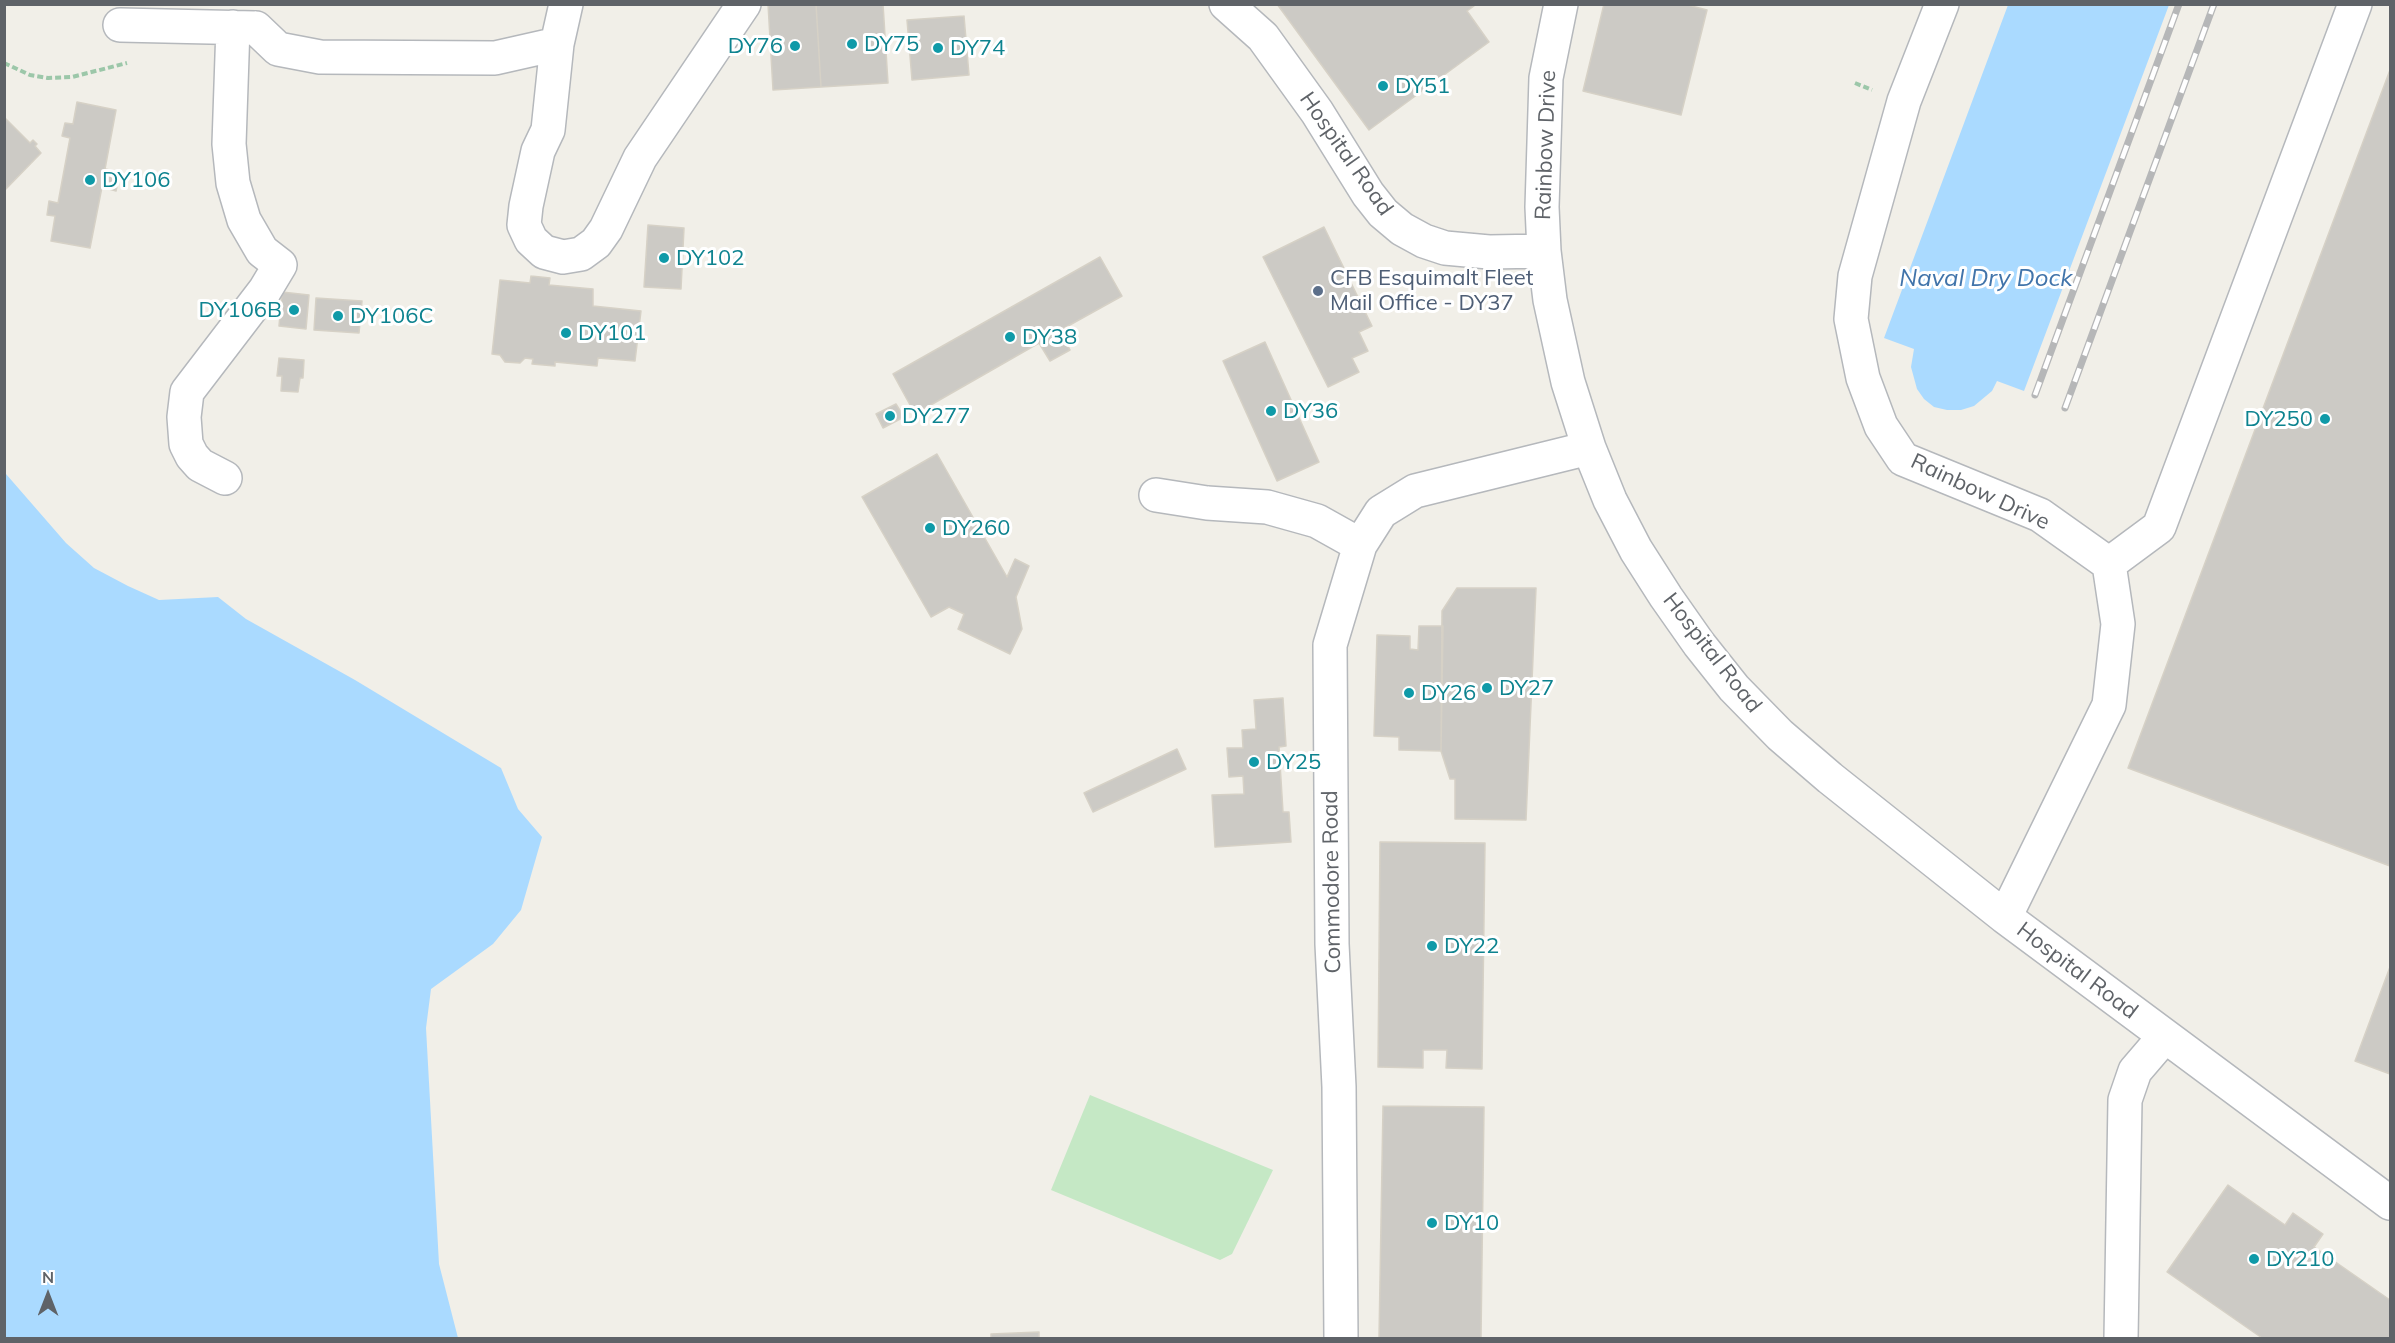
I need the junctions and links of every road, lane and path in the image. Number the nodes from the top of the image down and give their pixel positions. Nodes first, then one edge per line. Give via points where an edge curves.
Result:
1 (566, 4) edge
2 (744, 4) edge
3 (1226, 4) edge
4 (1561, 4) edge
5 (1942, 4) edge
6 (2355, 4) edge
7 (251, 20) edge
8 (120, 25) dead end
9 (557, 44) junction
10 (131, 62) dead end
11 (4, 63) edge
12 (1544, 251) junction
13 (1589, 448) junction
14 (225, 478) dead end
15 (1156, 495) dead end
16 (1360, 544) junction
17 (2109, 564) junction
18 (2005, 917) junction
19 (2164, 1036) junction
20 (2391, 1203) edge
21 (1339, 1338) edge
22 (2121, 1338) edge

1 - 9 lane
2 - 9 lane via 640,158 596,243 581,254 563,257 544,252 531,240 524,225 538,151 548,130
3 - 12 lane, Hospital Road via 1263,37 1317,112 1368,194 1402,229 1445,248
4 - 12 lane, Rainbow Drive via 1546,78
5 - 17 lane, Rainbow Drive via 1904,101 1855,276 1851,319 1863,378 1881,426 1903,459 2040,515
6 - 17 lane via 2159,527
7 - 8 lane
7 - 9 lane via 278,49 320,57 495,58
7 - 14 lane via 229,144 233,183 244,220 262,251 280,265 187,392 184,417 186,444 200,465
10 - 11 path via 72,77 48,78
12 - 13 lane, Hospital Road via 1559,347
13 - 16 lane, Commodore Road via 1415,491 1381,512
13 - 18 lane, Hospital Road via 1636,549 1699,644 1734,688 1830,778
15 - 16 lane via 1267,507 1317,521
16 - 21 lane, Commodore Road via 1330,645 1332,944 1339,1087
17 - 18 lane via 2118,624 2109,705
18 - 19 lane, Hospital Road
19 - 20 lane, Hospital Road
19 - 22 lane via 2135,1071 2125,1100

